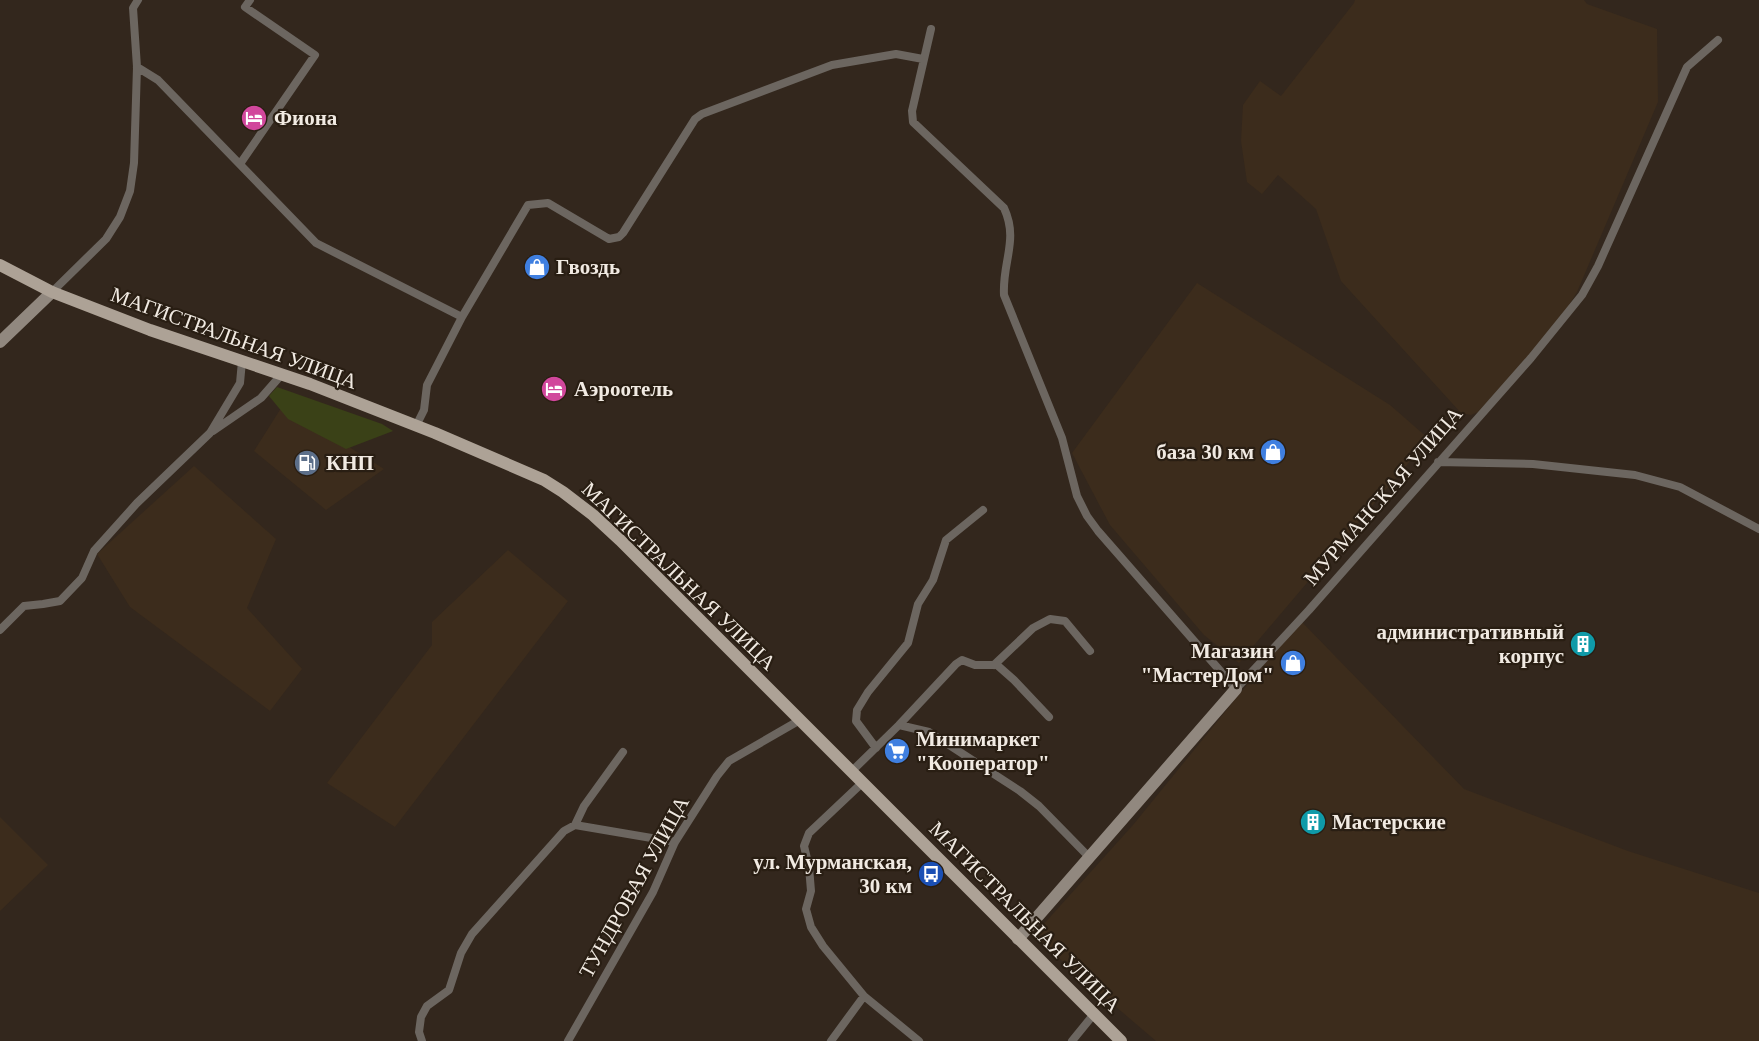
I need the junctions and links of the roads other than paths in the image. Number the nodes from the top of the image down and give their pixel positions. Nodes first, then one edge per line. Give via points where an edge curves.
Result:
1 (138, 0) edge
2 (250, 0) edge
3 (931, 29) dead end
4 (1718, 40) dead end
5 (923, 59) junction
6 (137, 67) junction
7 (240, 164) junction
8 (0, 265) edge
9 (52, 292) junction
10 (462, 317) junction
11 (0, 342) edge
12 (242, 361) junction
13 (282, 374) junction
14 (416, 426) junction
15 (210, 433) junction
16 (1438, 462) junction
17 (983, 510) dead end
18 (1759, 529) edge
19 (0, 630) edge
20 (1090, 651) dead end
21 (994, 665) junction
22 (1236, 689) junction
23 (1049, 717) dead end
24 (800, 720) junction
25 (899, 725) junction
26 (876, 748) junction
27 (623, 752) dead end
28 (851, 772) junction
29 (862, 783) junction
30 (575, 825) junction
31 (675, 842) junction
32 (1089, 857) junction
33 (1018, 939) junction
34 (864, 996) junction
35 (1094, 1014) junction
36 (422, 1041) edge
37 (568, 1041) edge
38 (831, 1041) edge
39 (919, 1041) edge
40 (1072, 1041) edge
41 (1121, 1041) edge

1 - 6 street via 133,8
2 - 7 street via 245,7 315,55
3 - 5 street
4 - 16 street, МУРМАНСКАЯ УЛИЦА via 1686,67 1582,295
5 - 10 street via 896,54 832,65 702,114 695,119 623,233 615,238 609,239 548,203 528,206
5 - 22 street via 913,122 1004,208 1011,236 1004,295 1062,438 1077,496 1098,531
6 - 7 street via 158,80
6 - 9 street via 130,191 106,239
7 - 10 street via 316,243
8 - 9 main road, МАГИСТРАЛЬНАЯ УЛИЦА
9 - 11 street
9 - 12 main road, МАГИСТРАЛЬНАЯ УЛИЦА
10 - 14 street via 427,385 424,410
12 - 13 main road, МАГИСТРАЛЬНАЯ УЛИЦА
12 - 15 street via 240,383
13 - 14 main road, МАГИСТРАЛЬНАЯ УЛИЦА
13 - 15 street via 261,398
14 - 24 main road, МАГИСТРАЛЬНАЯ УЛИЦА via 544,480 563,492 593,515
15 - 19 street via 94,551 82,578 60,601 24,606
16 - 18 street via 1533,464 1635,475 1680,488
16 - 22 street, МУРМАНСКАЯ УЛИЦА
17 - 26 street via 946,540 933,580 918,604 909,643 856,710 856,721
20 - 21 street via 1065,621 1050,619 1033,628
21 - 23 street
21 - 25 street via 962,660
22 - 32 street, МУРМАНСКАЯ УЛИЦА
24 - 28 main road, МАГИСТРАЛЬНАЯ УЛИЦА
24 - 31 street, ТУНДРОВАЯ УЛИЦА via 729,761
25 - 26 street
25 - 32 street via 929,732 1020,791
26 - 28 street
27 - 30 street
28 - 29 main road, МАГИСТРАЛЬНАЯ УЛИЦА
29 - 33 main road, МАГИСТРАЛЬНАЯ УЛИЦА
29 - 34 street via 809,832 804,846 809,867 811,891 807,909 811,927
30 - 31 street
30 - 36 street via 564,831 472,934 448,990 427,1006 421,1017
31 - 37 street, ТУНДРОВАЯ УЛИЦА via 653,892
32 - 33 street, МУРМАНСКАЯ УЛИЦА
33 - 35 main road, МАГИСТРАЛЬНАЯ УЛИЦА
34 - 38 street
34 - 39 street
35 - 40 street
35 - 41 main road, МАГИСТРАЛЬНАЯ УЛИЦА

